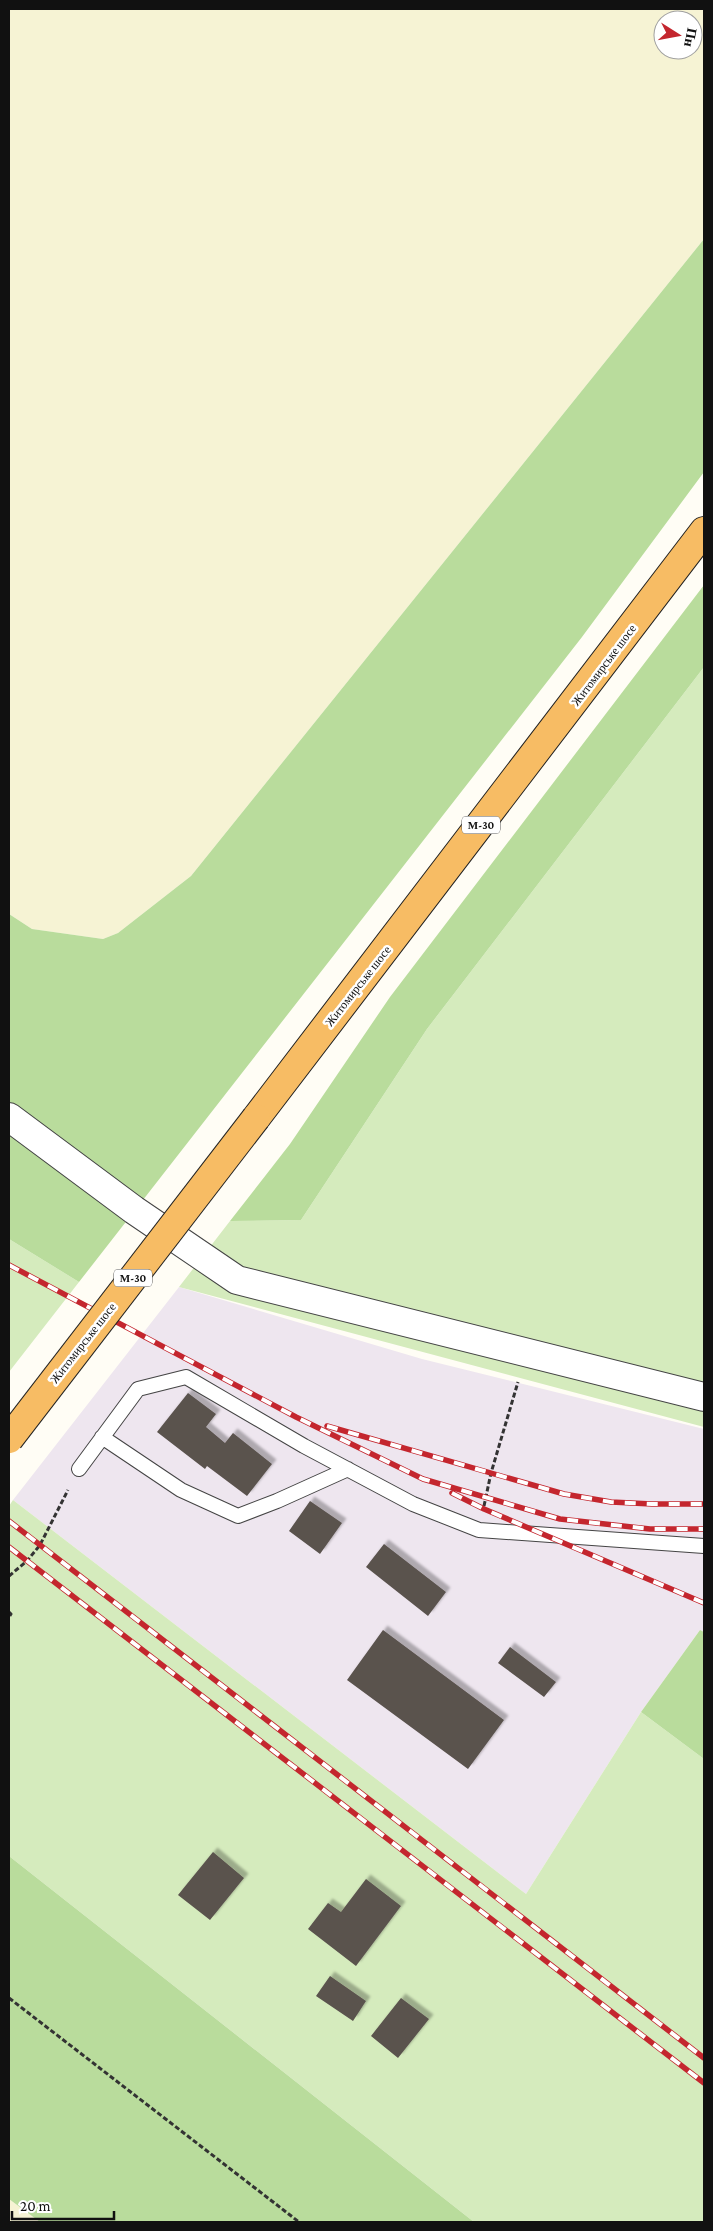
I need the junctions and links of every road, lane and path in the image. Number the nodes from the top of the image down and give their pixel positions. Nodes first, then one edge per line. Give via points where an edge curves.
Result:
1 (704, 531) edge
2 (9, 1117) edge
3 (527, 1352) junction
4 (704, 1397) edge
5 (102, 1438) junction
6 (9, 1439) edge
7 (79, 1469) joint
8 (348, 1469) junction
9 (479, 1530) junction
10 (704, 1546) edge
11 (9, 1576) edge
12 (9, 1612) edge
13 (9, 1617) edge
14 (9, 1998) edge
15 (299, 2222) edge

1 - 6 highway, Житомирське шосе / М-30, bridge
2 - 3 street via 134,1210 237,1280
3 - 4 street
3 - 9 path via 491,1473
5 - 7 lane
5 - 8 lane via 181,1490 238,1516
5 - 8 lane via 138,1389 186,1377
7 - 11 path via 40,1545
8 - 9 lane via 413,1504
9 - 10 lane
12 - 13 path
14 - 15 path

